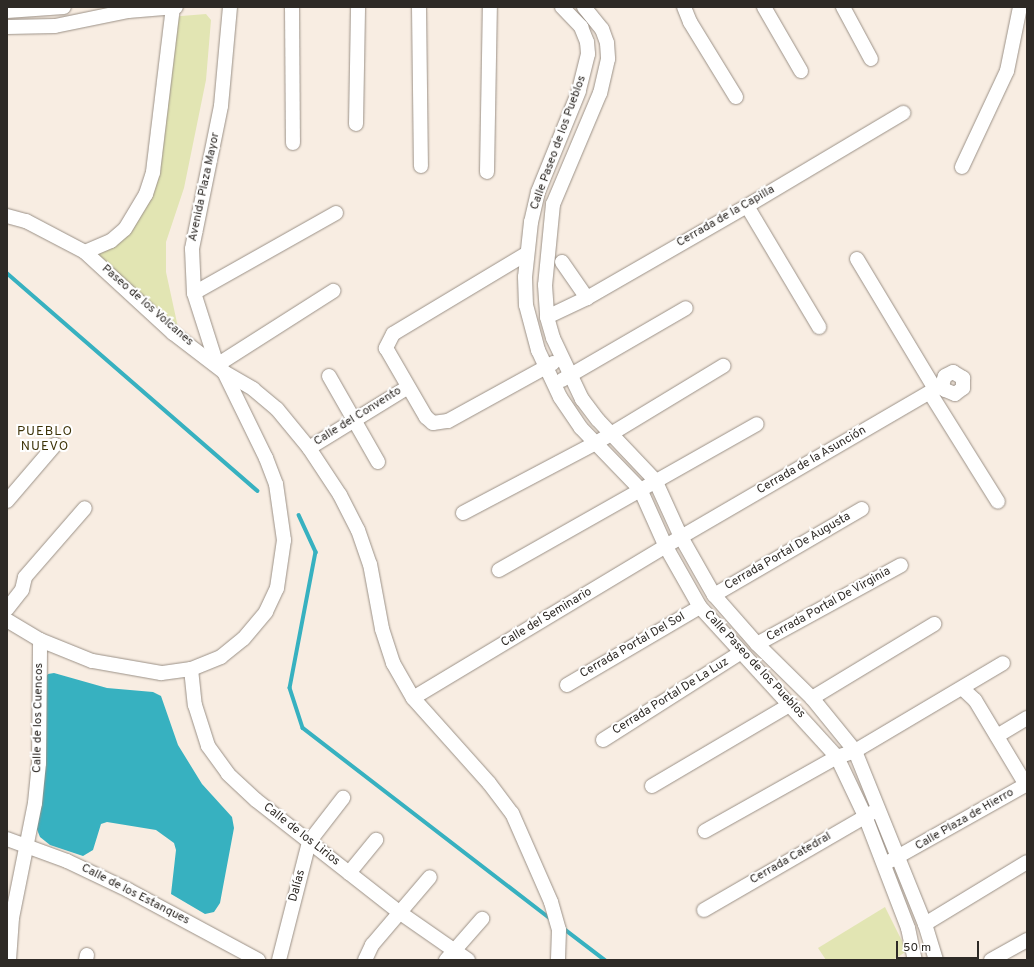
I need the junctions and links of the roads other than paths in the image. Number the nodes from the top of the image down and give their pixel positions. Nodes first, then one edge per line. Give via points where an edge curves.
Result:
1 (64, 7) edge
2 (174, 7) edge
3 (230, 7) edge
4 (292, 7) edge
5 (358, 7) edge
6 (419, 7) edge
7 (490, 7) edge
8 (562, 7) edge
9 (584, 7) edge
10 (684, 7) edge
11 (764, 7) edge
12 (843, 7) edge
13 (1020, 7) edge
14 (7, 11) edge
15 (7, 27) edge
16 (871, 59) dead end
17 (801, 71) dead end
18 (736, 97) dead end
19 (903, 113) dead end
20 (356, 124) dead end
21 (293, 143) dead end
22 (421, 166) dead end
23 (962, 167) dead end
24 (487, 172) dead end
25 (747, 206) junction
26 (336, 212) dead end
27 (7, 216) edge
28 (85, 252) junction
29 (526, 254) junction
30 (857, 259) dead end
31 (562, 262) dead end
32 (333, 291) dead end
33 (194, 293) junction
34 (587, 298) junction
35 (686, 308) dead end
36 (547, 317) junction
37 (819, 327) dead end
38 (562, 357) junction
39 (723, 366) dead end
40 (221, 368) junction
41 (545, 368) junction
42 (329, 376) dead end
43 (569, 376) junction
44 (554, 385) junction
45 (408, 387) junction
46 (936, 389) junction
47 (354, 420) junction
48 (757, 424) dead end
49 (611, 432) junction
50 (596, 443) junction
51 (56, 445) dead end
52 (309, 448) junction
53 (378, 462) dead end
54 (655, 480) junction
55 (640, 490) junction
56 (7, 501) edge
57 (998, 502) dead end
58 (85, 508) dead end
59 (862, 509) dead end
60 (463, 513) dead end
61 (681, 537) junction
62 (666, 547) junction
63 (901, 566) dead end
64 (499, 570) dead end
65 (714, 595) junction
66 (700, 607) junction
67 (7, 609) edge
68 (7, 620) edge
69 (934, 624) dead end
70 (40, 640) junction
71 (757, 644) junction
72 (740, 653) junction
73 (1003, 663) dead end
74 (191, 670) junction
75 (566, 685) dead end
76 (963, 689) junction
77 (413, 698) junction
78 (812, 698) junction
79 (791, 704) junction
80 (1027, 718) edge
81 (997, 736) junction
82 (603, 740) dead end
83 (855, 752) junction
84 (837, 757) junction
85 (1026, 785) edge
86 (652, 786) dead end
87 (343, 798) dead end
88 (878, 808) junction
89 (865, 816) junction
90 (705, 831) dead end
91 (7, 839) edge
92 (376, 840) dead end
93 (309, 842) junction
94 (27, 845) junction
95 (899, 857) junction
96 (1027, 862) edge
97 (883, 865) junction
98 (349, 873) junction
99 (430, 877) dead end
100 (704, 910) dead end
101 (399, 912) junction
102 (482, 919) dead end
103 (925, 924) junction
104 (1027, 940) edge
105 (450, 956) edge
106 (559, 958) edge
107 (9, 960) edge
108 (258, 960) edge
109 (279, 960) edge
110 (365, 960) edge
111 (468, 960) edge
112 (915, 960) edge
113 (936, 960) edge
114 (991, 960) edge

1 - 14 street via 39,11
2 - 15 street via 128,11 55,26
2 - 28 street via 153,172 146,194 125,228 111,241
3 - 33 street, Avenida Plaza Mayor via 221,106 192,249
4 - 21 street
5 - 20 street
6 - 22 street
7 - 24 street
8 - 29 street, Calle Paseo de los Pueblos via 581,27 587,42 588,54 579,92 538,192
9 - 36 street, Calle Paseo de los Pueblos via 602,29 607,43 608,60 600,93 553,204 546,252
10 - 18 street via 690,22
11 - 17 street
12 - 16 street
13 - 23 street via 1007,71
19 - 25 street, Cerrada de la Capilla
25 - 34 street, Cerrada de la Capilla
25 - 37 street
26 - 33 street
27 - 28 street, Paseo de los Volcanes via 26,221
28 - 40 street, Paseo de los Volcanes via 174,333
29 - 41 street, Calle Paseo de los Pueblos via 526,304 531,331
29 - 45 street via 392,334 386,348
30 - 46 street
31 - 34 street
32 - 40 street
33 - 40 street, Avenida Plaza Mayor
34 - 36 street, Cerrada de la Capilla
35 - 43 street
36 - 38 street, Calle Paseo de los Pueblos
38 - 41 street
38 - 43 street, Calle Paseo de los Pueblos
39 - 49 street
40 - 52 street via 277,409
40 - 74 street, Paseo de los Volcanes via 266,458 276,484 284,540 277,588 266,612 243,639 221,657
41 - 44 street, Calle Paseo de los Pueblos
41 - 45 street via 442,423 433,423 426,417
42 - 47 street
43 - 44 street
43 - 49 street, Calle Paseo de los Pueblos via 582,399
44 - 50 street, Calle Paseo de los Pueblos via 581,428
45 - 47 street, Calle del Convento
46 - 57 street
46 - 61 street, Cerrada de la Asunción
47 - 52 street, Calle del Convento
47 - 53 street
48 - 54 street
49 - 50 street
49 - 54 street, Calle Paseo de los Pueblos
50 - 55 street, Calle Paseo de los Pueblos
50 - 60 street
51 - 56 street
52 - 77 street via 340,495 358,530 370,564 382,629 393,663
54 - 55 street
54 - 61 street, Calle Paseo de los Pueblos
55 - 62 street, Calle Paseo de los Pueblos
55 - 64 street
58 - 67 street via 26,577 22,590
59 - 65 street, Cerrada Portal De Augusta
61 - 62 street, Calle del Seminario
61 - 65 street, Calle Paseo de los Pueblos
62 - 66 street, Calle Paseo de los Pueblos
62 - 77 street, Calle del Seminario
63 - 71 street, Cerrada Portal De Virginia
65 - 71 street, Calle Paseo de los Pueblos
66 - 72 street, Calle Paseo de los Pueblos
66 - 75 street, Cerrada Portal Del Sol
68 - 70 street, Paseo de los Volcanes
69 - 78 street
70 - 74 street, Paseo de los Volcanes via 92,661 133,670 160,673
70 - 94 street, Calle de los Cuencos via 39,763
71 - 78 street, Calle Paseo de los Pueblos
72 - 79 street, Calle Paseo de los Pueblos
72 - 82 street, Cerrada Portal De La Luz
73 - 76 street
74 - 93 street, Calle de los Lirios via 195,705 212,751 228,774
76 - 81 street, Calle Plaza de Hierro via 975,700
76 - 83 street
77 - 106 street via 490,784 512,813 551,902 558,930
78 - 83 street, Calle Paseo de los Pueblos
79 - 84 street, Calle Paseo de los Pueblos
79 - 86 street
80 - 81 street
81 - 85 street, Calle Plaza de Hierro
83 - 84 street
83 - 88 street, Calle Paseo de los Pueblos
84 - 89 street, Calle Paseo de los Pueblos
84 - 90 street
85 - 95 street, Calle Plaza de Hierro
87 - 93 street, Dalías
88 - 89 street, Cerrada Catedral
88 - 95 street, Calle Paseo de los Pueblos
89 - 97 street, Calle Paseo de los Pueblos
89 - 100 street, Cerrada Catedral
91 - 94 street, Calle de los Estanques
92 - 98 street
93 - 98 street, Calle de los Lirios
93 - 109 street, Dalías
94 - 107 street, Calle de los Cuencos via 12,918
94 - 108 street, Calle de los Estanques via 128,890
95 - 97 street, Calle Plaza de Hierro
95 - 103 street, Calle Paseo de los Pueblos
96 - 103 street
97 - 112 street, Calle Paseo de los Pueblos via 908,928
98 - 101 street, Calle de los Lirios
99 - 101 street
101 - 105 street, Calle de los Lirios
101 - 110 street via 372,945
102 - 105 street
103 - 113 street, Calle Paseo de los Pueblos
104 - 114 street
105 - 111 street, Calle de los Lirios

